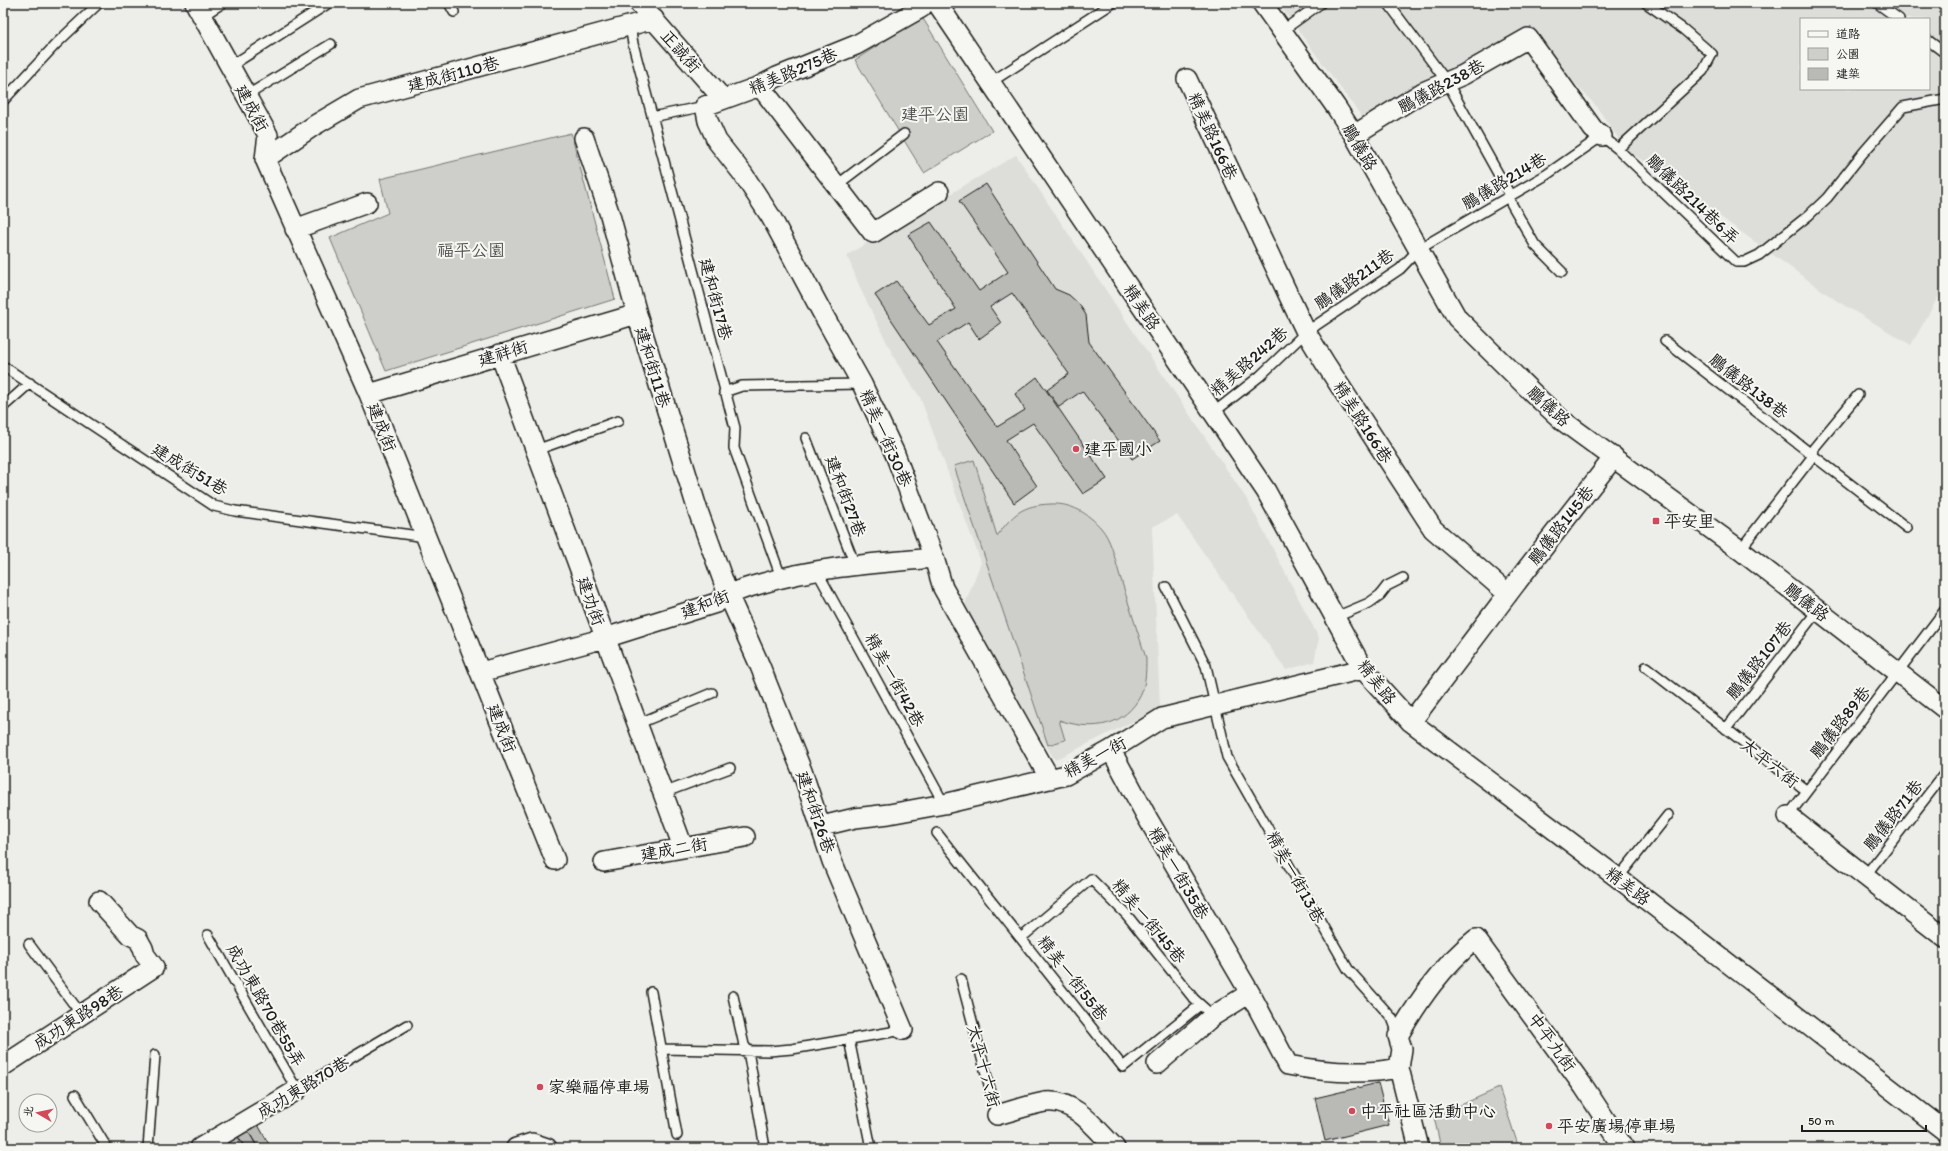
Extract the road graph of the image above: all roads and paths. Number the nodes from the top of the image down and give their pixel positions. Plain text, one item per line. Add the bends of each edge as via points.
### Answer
1 (98, 3) edge
2 (223, 3) edge
3 (329, 3) edge
4 (449, 3) edge
5 (640, 3) edge
6 (925, 3) edge
7 (937, 3) edge
8 (1113, 3) edge
9 (1262, 3) edge
10 (1321, 3) edge
11 (1388, 3) edge
12 (1646, 3) edge
13 (1877, 3) edge
14 (199, 10) edge
15 (454, 12) dead end
16 (1898, 18) edge
17 (654, 19) junction
18 (630, 25) junction
19 (1282, 31) junction
20 (1930, 42) edge
21 (331, 44) dead end
22 (1945, 53) edge
23 (229, 67) junction
24 (1186, 78) dead end
25 (991, 82) junction
26 (1447, 82) junction
27 (760, 86) junction
28 (246, 96) junction
29 (1945, 98) edge
30 (723, 99) junction
31 (3, 101) edge
32 (706, 106) junction
33 (652, 118) junction
34 (904, 134) dead end
35 (1354, 135) junction
36 (1602, 136) junction
37 (584, 138) dead end
38 (1618, 149) junction
39 (265, 159) junction
40 (836, 185) junction
41 (939, 192) dead end
42 (1510, 196) junction
43 (367, 202) dead end
44 (295, 229) junction
45 (1419, 249) junction
46 (1562, 272) dead end
47 (637, 314) junction
48 (1306, 332) junction
49 (1665, 341) dead end
50 (500, 354) junction
51 (3, 366) edge
52 (30, 383) junction
53 (862, 384) junction
54 (724, 392) junction
55 (369, 394) junction
56 (1858, 394) dead end
57 (3, 407) edge
58 (1214, 413) junction
59 (618, 421) dead end
60 (806, 438) dead end
61 (536, 450) junction
62 (1814, 456) junction
63 (1614, 457) junction
64 (1908, 528) dead end
65 (426, 537) junction
66 (1740, 550) junction
67 (934, 558) junction
68 (855, 565) junction
69 (817, 571) junction
70 (781, 577) junction
71 (1403, 578) dead end
72 (1166, 587) dead end
73 (728, 594) junction
74 (1508, 594) junction
75 (1818, 610) junction
76 (1945, 610) edge
77 (1336, 618) junction
78 (604, 638) junction
79 (1646, 667) dead end
80 (1363, 669) junction
81 (481, 672) junction
82 (1898, 673) junction
83 (712, 693) dead end
84 (1214, 706) junction
85 (1945, 709) edge
86 (1411, 722) junction
87 (637, 724) junction
88 (1726, 729) junction
89 (1111, 750) junction
90 (730, 768) dead end
91 (1945, 773) edge
92 (1050, 778) junction
93 (1807, 791) junction
94 (663, 793) junction
95 (944, 804) junction
96 (1668, 815) dead end
97 (1788, 816) joint
98 (822, 826) junction
99 (937, 833) dead end
100 (745, 837) dead end
101 (683, 847) junction
102 (555, 860) dead end
103 (604, 862) dead end
104 (1865, 876) junction
105 (1618, 878) junction
106 (99, 901) dead end
107 (208, 935) dead end
108 (1944, 936) edge
109 (1021, 938) junction
110 (29, 944) dead end
111 (961, 979) dead end
112 (651, 992) dead end
113 (1250, 994) junction
114 (733, 996) dead end
115 (1207, 1011) junction
116 (81, 1014) junction
117 (407, 1026) dead end
118 (903, 1030) joint
119 (1398, 1036) junction
120 (849, 1039) junction
121 (661, 1049) junction
122 (748, 1051) junction
123 (155, 1054) dead end
124 (1157, 1064) dead end
125 (3, 1066) edge
126 (1399, 1068) junction
127 (297, 1090) junction
128 (75, 1095) dead end
129 (996, 1115) joint
130 (1945, 1131) edge
131 (677, 1135) dead end
132 (107, 1148) edge
133 (148, 1148) edge
134 (200, 1148) edge
135 (516, 1148) edge
136 (547, 1148) edge
137 (765, 1148) edge
138 (871, 1148) edge
139 (1115, 1148) edge
140 (1419, 1148) edge
141 (1624, 1148) edge

1 - 31 lane
2 - 14 lane
3 - 23 lane
4 - 15 lane
5 - 17 street, 正誠街
6 - 27 street, 精美路275巷 via 921,8 856,45
7 - 25 street, 精美路
8 - 25 lane
9 - 19 street, 鵬儀路
10 - 19 lane
11 - 26 lane
12 - 38 lane via 1712,54 1703,71
13 - 16 lane
14 - 23 street, 建成街
17 - 18 street, 建成街110巷
17 - 30 street, 正誠街
18 - 33 lane, 建和街17巷
18 - 39 street, 建成街110巷 via 359,99
19 - 35 street, 鵬儀路
20 - 22 lane
21 - 28 lane
23 - 28 street, 建成街
24 - 48 street, 精美路166巷
25 - 58 street, 精美路
26 - 35 street, 鵬儀路238巷 via 1423,92
26 - 36 street, 鵬儀路238巷 via 1528,38 1593,129
26 - 42 lane
27 - 30 street, 精美路275巷
27 - 40 street
28 - 39 street, 建成街 via 268,135
29 - 38 lane, 鵬儀路214巷6弄 via 1903,107 1827,198 1759,254 1744,262 1736,262
30 - 32 street, 精美路275巷
32 - 33 lane, 精美路275巷
32 - 53 street, 精美一街30巷 via 708,121 717,141 771,217
33 - 54 lane, 建和街17巷
34 - 40 lane
35 - 45 street, 鵬儀路
36 - 38 lane, 鵬儀路214巷6弄
36 - 42 lane, 鵬儀路214巷 via 1546,176
37 - 47 street, 建和街11巷 via 610,215
39 - 44 street, 建成街
40 - 41 street via 873,233
42 - 45 lane, 鵬儀路214巷
42 - 46 lane via 1535,245
43 - 44 street
44 - 55 street, 建成街
45 - 48 lane, 鵬儀路211巷 via 1400,269
45 - 63 street, 鵬儀路 via 1457,318 1563,421
47 - 50 street, 建祥街
47 - 73 street, 建和街11巷 via 698,511
48 - 58 lane, 精美路242巷 via 1260,376
48 - 74 street, 精美路166巷 via 1433,529
49 - 62 lane, 鵬儀路138巷
50 - 55 street, 建祥街
50 - 61 street, 建功街
51 - 52 lane, 建成街51巷
52 - 57 lane
52 - 65 lane, 建成街51巷 via 214,506 234,511
53 - 54 lane via 742,386
53 - 67 street, 精美一街30巷 via 895,454
54 - 70 lane, 建和街17巷 via 735,428 734,448
55 - 65 street, 建成街
56 - 62 lane via 1814,448
58 - 77 street, 精美路 via 1266,491
59 - 61 lane
60 - 68 lane, 建和街27巷
61 - 78 street, 建功街
62 - 64 lane, 鵬儀路138巷
62 - 66 lane
63 - 66 street, 鵬儀路
63 - 74 street, 鵬儀路145巷
65 - 81 street, 建成街
66 - 75 street, 鵬儀路
67 - 68 street, 建和街
67 - 92 street, 精美一街30巷 via 944,588
68 - 69 street, 建和街
69 - 70 street, 建和街
69 - 95 lane, 精美一街42巷
70 - 73 street, 建和街
71 - 77 lane via 1387,586 1369,603
72 - 84 lane, 精美一街13巷 via 1206,666
73 - 78 street, 建和街 via 716,603
73 - 98 street, 建和街26巷 via 763,673
74 - 86 street
75 - 82 street, 鵬儀路
75 - 88 lane, 鵬儀路107巷
76 - 82 lane, 鵬儀路89巷
77 - 80 street, 精美路
78 - 81 street, 建和街
78 - 87 street, 建功街
79 - 88 lane, 太平六街
80 - 84 street, 精美一街
80 - 86 street, 精美路
81 - 102 street, 建成街
82 - 85 street, 鵬儀路
82 - 93 lane, 鵬儀路89巷
83 - 87 lane
84 - 89 street, 精美一街 via 1162,718
84 - 119 lane, 精美一街13巷 via 1227,757 1348,969 1392,1018
86 - 105 street, 精美路
87 - 94 street, 建功街
88 - 93 lane, 太平六街
89 - 92 street, 精美一街 via 1066,775
89 - 113 street, 精美一街35巷 via 1148,819
90 - 94 lane
91 - 104 lane, 鵬儀路71巷
92 - 95 street, 精美一街
93 - 97 lane, 太平六街
94 - 101 street, 建功街
95 - 98 street, 精美一街 via 855,818
96 - 105 lane
97 - 104 street, 太平六街
98 - 118 street, 建和街26巷 via 832,861
99 - 109 lane, 精美一街55巷
100 - 101 street, 建成二街
101 - 103 street, 建成二街
104 - 108 street, 太平六街
105 - 130 street, 精美路
106 - 116 street, 成功東路98巷 via 130,935 138,939 154,967
107 - 127 lane, 成功東路70巷55弄
109 - 115 lane, 精美一街55巷 via 1123,1067
109 - 115 lane, 精美一街45巷 via 1091,879 1126,914
110 - 116 lane
111 - 129 lane, 太平十六街
112 - 121 lane
113 - 115 street
113 - 126 street, 精美一街35巷 via 1288,1065 1376,1072
114 - 122 lane via 744,1045
115 - 124 street
116 - 125 street, 成功東路98巷
117 - 127 lane, 成功東路70巷
118 - 120 lane
119 - 126 street, 精美一街13巷 via 1402,1049
119 - 141 street, 中平九街 via 1419,1001 1460,952 1476,938 1584,1087
120 - 122 lane via 792,1049
120 - 138 lane
121 - 122 lane
121 - 131 lane
122 - 137 lane
123 - 133 lane
126 - 140 street
127 - 134 street, 成功東路70巷
128 - 132 lane
129 - 139 street, 太平十六街 via 1045,1102 1064,1105 1085,1118
135 - 136 street via 532,1142

